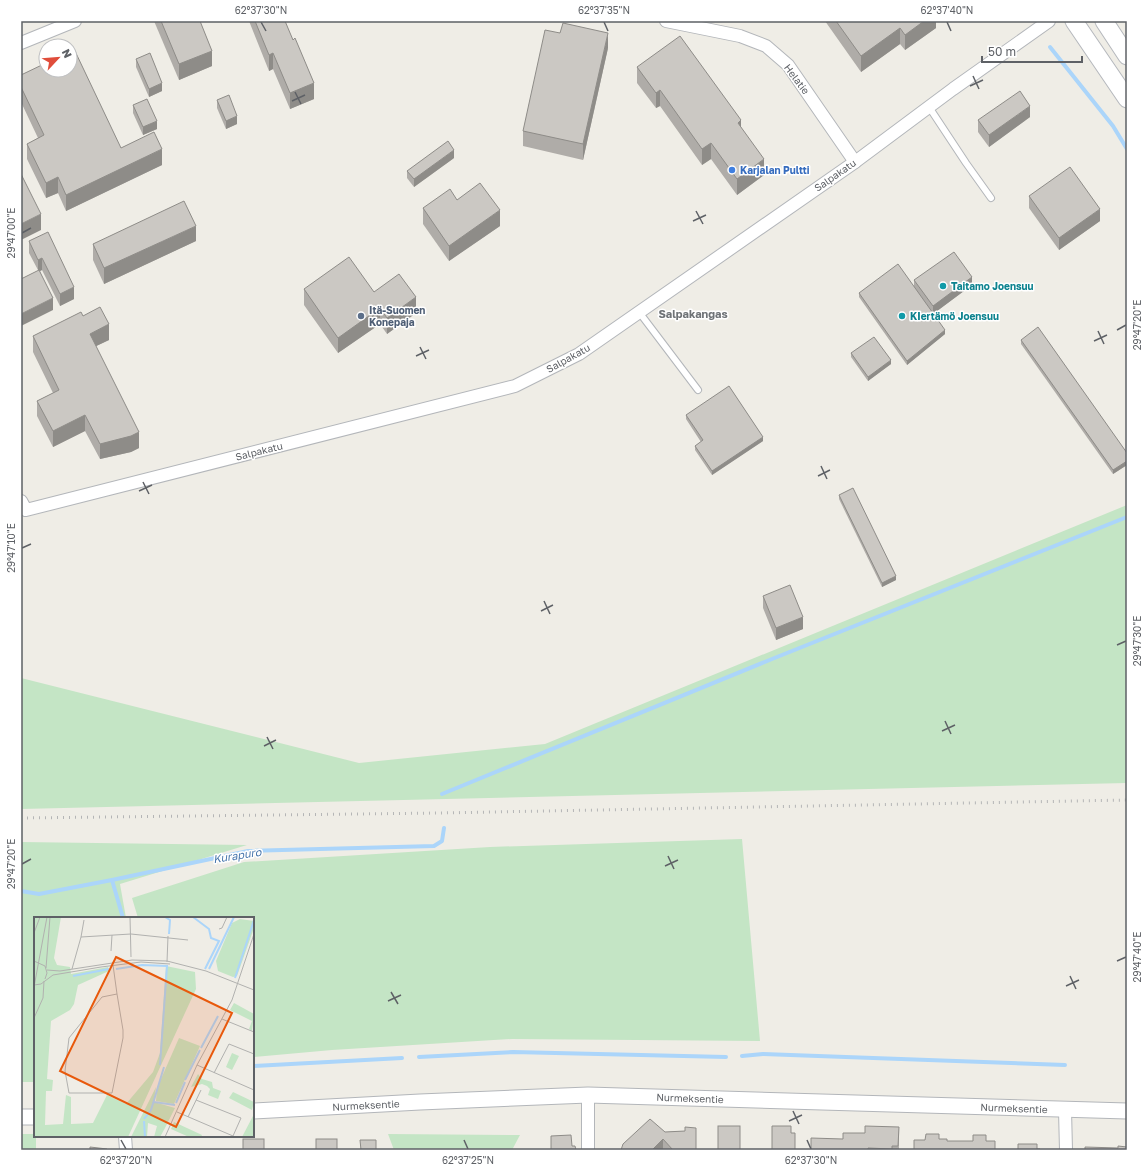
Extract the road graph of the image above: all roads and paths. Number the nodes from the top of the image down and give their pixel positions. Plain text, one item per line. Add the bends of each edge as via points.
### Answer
1 (74, 21) edge
2 (666, 21) edge
3 (1049, 21) edge
4 (1074, 21) edge
5 (1104, 21) edge
6 (21, 43) edge
7 (1127, 56) edge
8 (1127, 99) edge
9 (928, 107) junction
10 (854, 162) junction
11 (991, 198) dead end
12 (639, 312) junction
13 (698, 390) dead end
14 (24, 506) edge
15 (588, 1095) junction
16 (1065, 1110) junction
17 (254, 1111) edge
18 (1127, 1111) edge
19 (21, 1117) edge
20 (34, 1117) edge
21 (125, 1137) edge
22 (126, 1150) edge
23 (588, 1150) edge
24 (1066, 1150) edge

1 - 6 street
2 - 10 street, Helatie via 740,36 766,46 788,65
3 - 9 street, Salpakatu
4 - 8 main road
5 - 7 main road
9 - 10 street, Salpakatu
9 - 11 lane
10 - 12 street, Salpakatu
12 - 13 lane
12 - 14 street, Salpakatu via 579,354 515,386
15 - 16 street, Nurmeksentie
15 - 17 street, Nurmeksentie
15 - 23 street
16 - 18 street, Nurmeksentie
16 - 24 street
19 - 20 street
21 - 22 street

